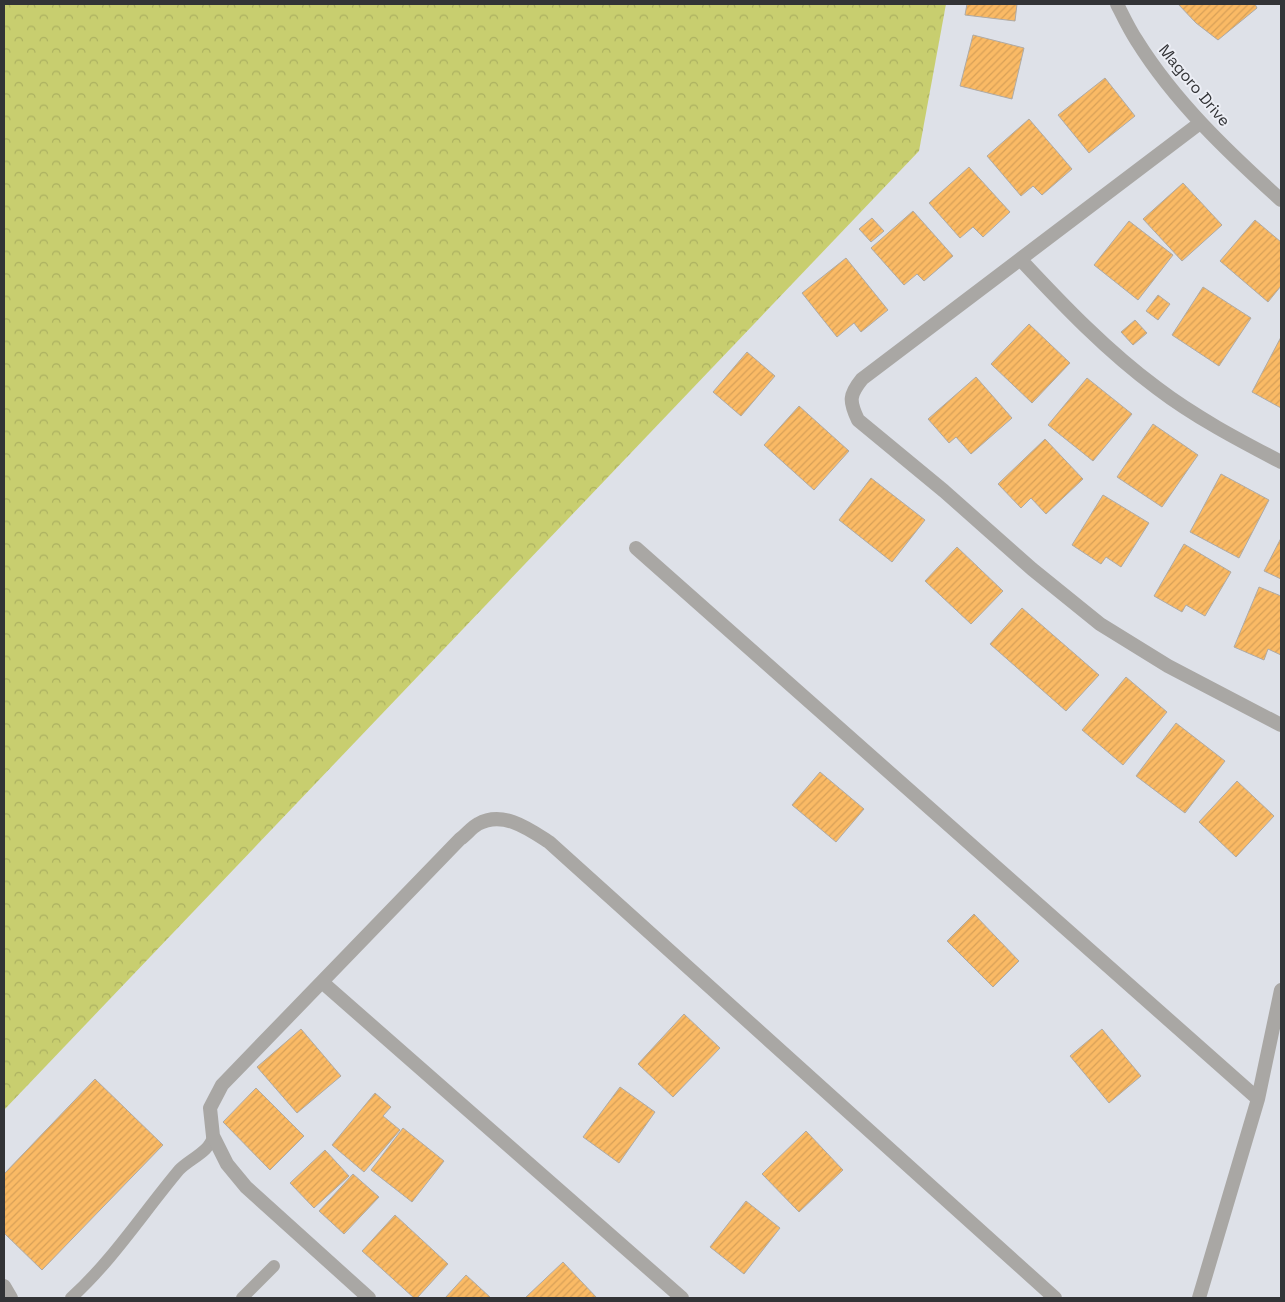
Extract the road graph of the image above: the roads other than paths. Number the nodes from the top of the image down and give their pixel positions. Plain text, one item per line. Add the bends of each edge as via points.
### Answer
1 (1117, 4) edge
2 (1200, 124) junction
3 (1281, 200) edge
4 (1022, 260) junction
5 (1281, 462) edge
6 (636, 548) dead end
7 (1281, 726) edge
8 (322, 982) junction
9 (1281, 990) edge
10 (1258, 1099) junction
11 (213, 1136) junction
12 (274, 1266) dead end
13 (4, 1286) edge
14 (11, 1298) edge
15 (70, 1298) edge
16 (242, 1298) edge
17 (369, 1298) edge
18 (682, 1298) edge
19 (1054, 1298) edge
20 (1199, 1298) edge

1 - 2 street, Magoro Drive via 1137,41
2 - 3 street, Magoro Drive
2 - 4 street
4 - 5 street via 1066,309 1157,388 1204,419
4 - 7 street via 862,379 853,390 851,405 858,420 1100,624 1168,666
6 - 10 street
8 - 11 street via 222,1085 210,1108
8 - 18 street
8 - 19 street via 477,824 493,819 527,827 549,842
9 - 10 street
10 - 20 street
11 - 15 lane via 211,1144 186,1163 138,1224
11 - 17 street via 227,1164 246,1187
12 - 16 lane
13 - 14 street

